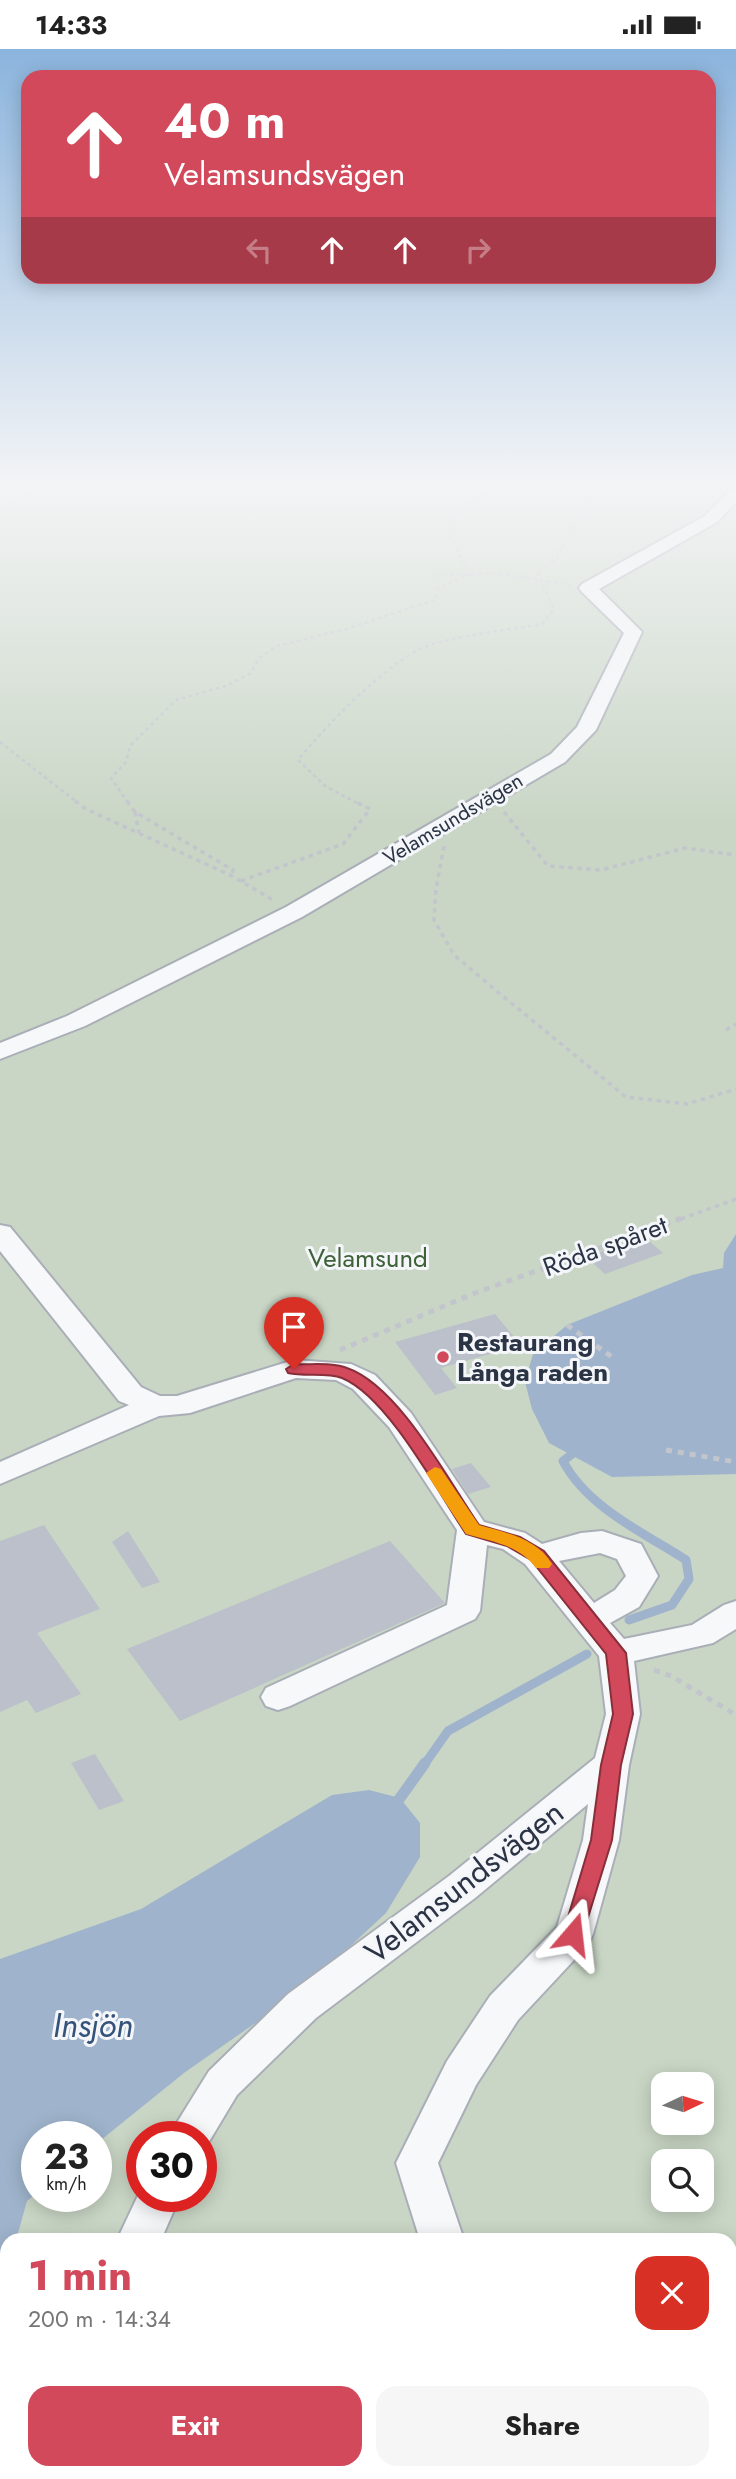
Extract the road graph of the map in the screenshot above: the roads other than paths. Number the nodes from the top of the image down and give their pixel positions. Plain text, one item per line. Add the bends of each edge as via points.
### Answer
1 (598, 597) edge
2 (0, 1052) edge
3 (0, 1233) edge
4 (155, 1406) junction
5 (0, 1474) edge
6 (473, 1530) junction
7 (537, 1556) junction
8 (736, 1613) edge
9 (588, 1618) junction
10 (618, 1658) junction
11 (278, 1697) dead end
12 (611, 1765) junction
13 (199, 2121) edge
14 (152, 2212) edge
15 (142, 2233) edge
16 (440, 2233) edge

1 - 2 street, Velamsundsvägen via 633,632 586,730 558,758 294,912 76,1021
3 - 4 street via 130,1394
4 - 5 street
4 - 6 street via 204,1400 294,1369 341,1371 364,1382 400,1420
6 - 7 street via 514,1541
6 - 11 street via 463,1611
7 - 9 street
7 - 9 street via 602,1542 629,1552 642,1576 632,1596
8 - 10 street via 701,1635
9 - 10 street
10 - 12 street via 623,1714
12 - 13 street, Velamsundsvägen via 462,1887 302,2006 223,2083
12 - 16 street via 601,1840 573,1934 504,2008 461,2073 417,2163
14 - 15 street

